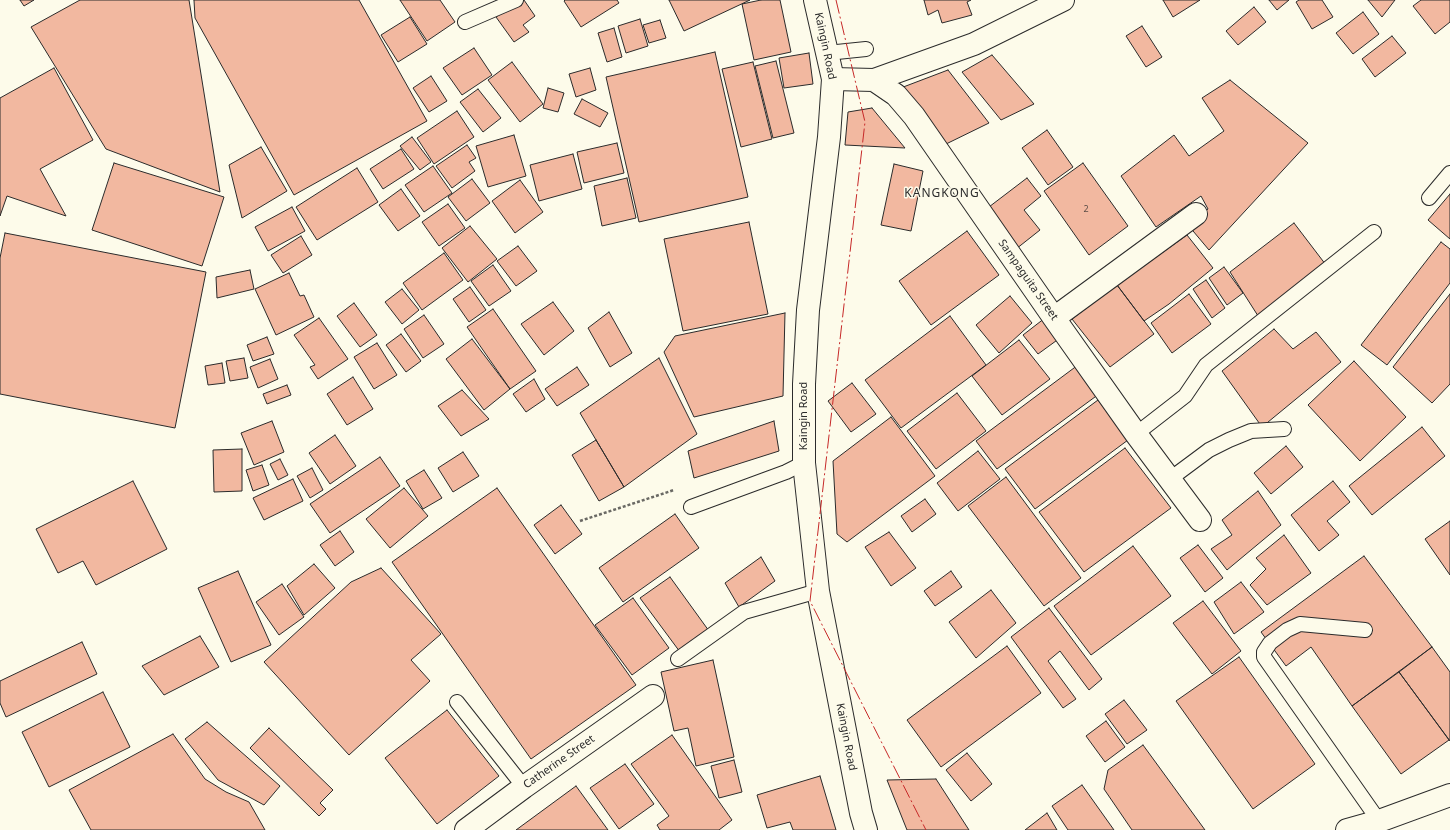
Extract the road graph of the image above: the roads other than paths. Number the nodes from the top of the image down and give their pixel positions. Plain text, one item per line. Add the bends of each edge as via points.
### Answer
1 (516, 0) edge
2 (815, 0) edge
3 (1063, 0) edge
4 (465, 22) dead end
5 (866, 49) dead end
6 (826, 52) junction
7 (833, 79) junction
8 (874, 80) junction
9 (1450, 173) edge
10 (1429, 198) dead end
11 (1196, 214) dead end
12 (1374, 232) dead end
13 (1054, 318) junction
14 (1284, 429) dead end
15 (1136, 434) junction
16 (804, 464) junction
17 (1170, 479) junction
18 (691, 507) dead end
19 (1200, 520) dead end
20 (818, 590) junction
21 (1365, 630) dead end
22 (678, 659) dead end
23 (653, 696) dead end
24 (457, 702) dead end
25 (524, 787) junction
26 (1450, 795) edge
27 (1379, 821) junction
28 (466, 830) edge
29 (866, 830) edge
30 (1347, 830) edge

1 - 4 lane
2 - 6 street, Kaingin Road
3 - 8 street via 974,44
5 - 6 lane
6 - 7 street, Kaingin Road
7 - 8 street
7 - 16 street, Kaingin Road via 829,137 808,310 804,384
8 - 13 street, Sampaguita Street via 896,95 914,116
9 - 10 lane
11 - 13 street
12 - 15 lane via 1206,365 1186,396
13 - 15 street, Sampaguita Street
14 - 17 lane via 1251,430 1210,450
15 - 17 street, Sampaguita Street
16 - 18 lane
16 - 20 street, Kaingin Road
17 - 19 street, Sampaguita Street
20 - 22 lane via 744,612
20 - 29 street, Kaingin Road
21 - 27 lane via 1300,624 1270,643 1264,657
23 - 25 street, Catherine Street
24 - 25 lane
25 - 28 street, Catherine Street
26 - 27 street
27 - 30 street

